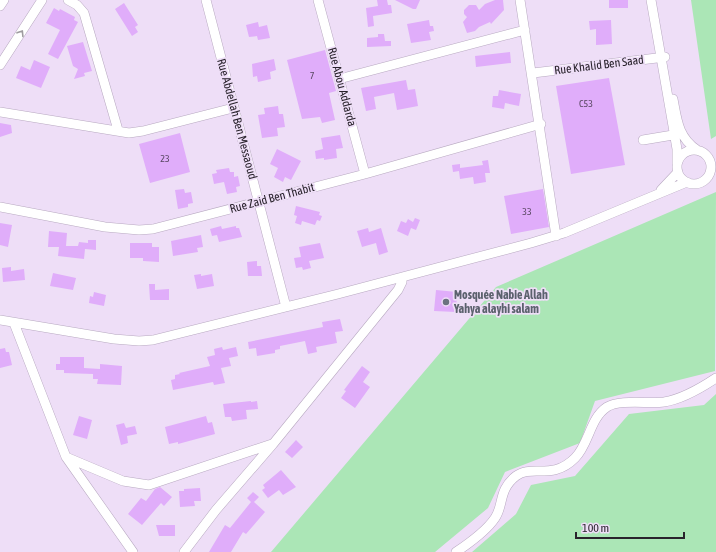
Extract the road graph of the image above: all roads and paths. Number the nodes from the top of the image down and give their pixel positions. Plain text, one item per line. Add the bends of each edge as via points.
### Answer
1 (3, 0) edge
2 (42, 0) edge
3 (68, 0) edge
4 (206, 0) edge
5 (319, 0) edge
6 (520, 0) edge
7 (650, 0) edge
8 (656, 0) edge
9 (0, 6) edge
10 (525, 30) junction
11 (662, 58) junction
12 (0, 65) edge
13 (533, 73) junction
14 (339, 79) junction
15 (233, 108) junction
16 (0, 112) edge
17 (540, 124) junction
18 (118, 130) junction
19 (673, 135) junction
20 (643, 140) dead end
21 (701, 152) junction
22 (716, 155) edge
23 (678, 168) junction
24 (713, 169) edge
25 (365, 174) junction
26 (686, 182) junction
27 (659, 193) junction
28 (259, 202) junction
29 (0, 207) edge
30 (556, 236) junction
31 (402, 277) junction
32 (286, 307) junction
33 (0, 320) edge
34 (14, 323) junction
35 (716, 378) edge
36 (273, 444) junction
37 (66, 457) junction
38 (133, 552) edge
39 (184, 552) edge
40 (456, 552) edge

1 - 9 street
12 -> 2 street
3 - 18 street via 84,13
4 - 15 street, Rue Abdellah Ben Messaoud
5 - 14 street, Rue Abou Addarda
6 - 10 street
7 - 11 street
8 - 11 street
10 - 13 street
10 - 14 street
11 - 13 street, Rue Khalid Ben Saad
11 - 19 street
11 - 21 street via 678,129 688,144
13 - 17 street
14 - 25 street, Rue Abou Addarda
15 - 18 street via 143,131 129,133
15 - 28 street, Rue Abdellah Ben Messaoud
16 - 18 street
17 - 25 street, Rue Zaid Ben Thabit
17 - 30 street
19 - 20 street
19 - 23 street
21 - 22 street
21 - 23 street via 684,153
21 - 24 street via 710,161
23 - 26 street
23 - 27 street
24 - 26 street via 707,178 700,182
25 - 28 street, Rue Zaid Ben Thabit
26 - 27 street
27 - 30 street
28 - 29 street, Rue Zaid Ben Thabit via 153,229 139,230 104,227
28 - 32 street, Rue Abdellah Ben Messaoud
30 - 31 street
31 - 32 street
31 - 36 street via 398,290
32 - 34 street via 146,341 100,337
33 - 34 street
34 - 37 street
35 - 40 street via 689,394 666,402 607,407 598,416 575,457 557,470 517,475 503,492 496,518
36 - 37 street via 149,485 123,481
36 - 39 street via 216,510
37 - 38 street

